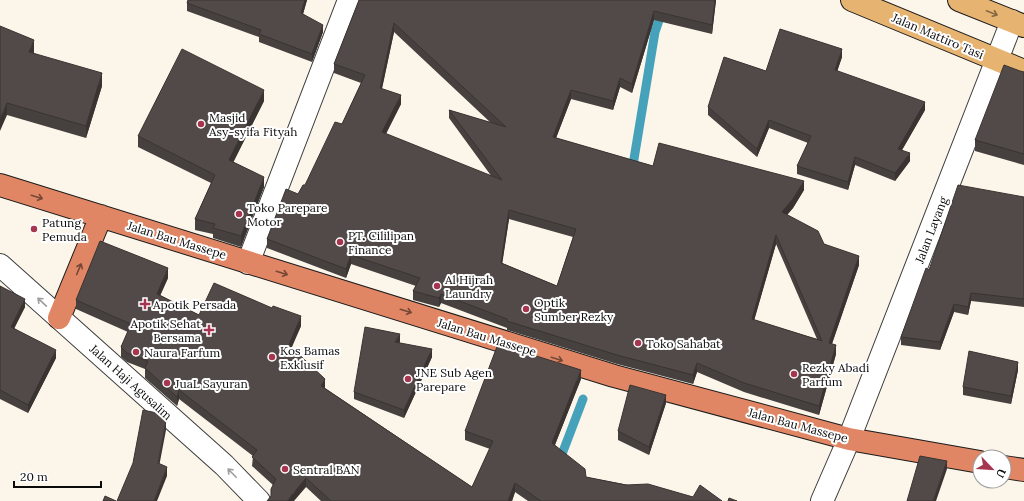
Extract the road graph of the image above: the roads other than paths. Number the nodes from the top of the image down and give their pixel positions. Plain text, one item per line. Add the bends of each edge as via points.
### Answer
1 (349, 0) edge
2 (852, 0) edge
3 (959, 0) edge
4 (1018, 24) edge
5 (997, 60) junction
6 (1024, 71) edge
7 (0, 185) edge
8 (101, 216) junction
9 (248, 262) junction
10 (0, 265) edge
11 (59, 318) junction
12 (850, 439) junction
13 (972, 461) edge
14 (1012, 468) edge
15 (1024, 470) edge
16 (260, 501) edge
17 (822, 501) edge

1 - 9 street
2 - 5 main road, Jalan Mattiro Tasi
3 -> 4 main road
4 - 5 street, Jalan Layang
5 - 6 main road, Jalan Mattiro Tasi
5 - 12 street, Jalan Layang
7 -> 8 highway, Jalan Bau Massepe
8 - 9 highway, Jalan Bau Massepe
11 -> 8 highway
9 -> 12 highway, Jalan Bau Massepe via 614,376
11 -> 10 street, Jalan Haji Agusalim
16 -> 11 street, Jalan Haji Agusalim via 224,465
12 - 13 highway, Jalan Bau Massepe
12 - 17 street, Jalan Layang
14 - 15 highway

